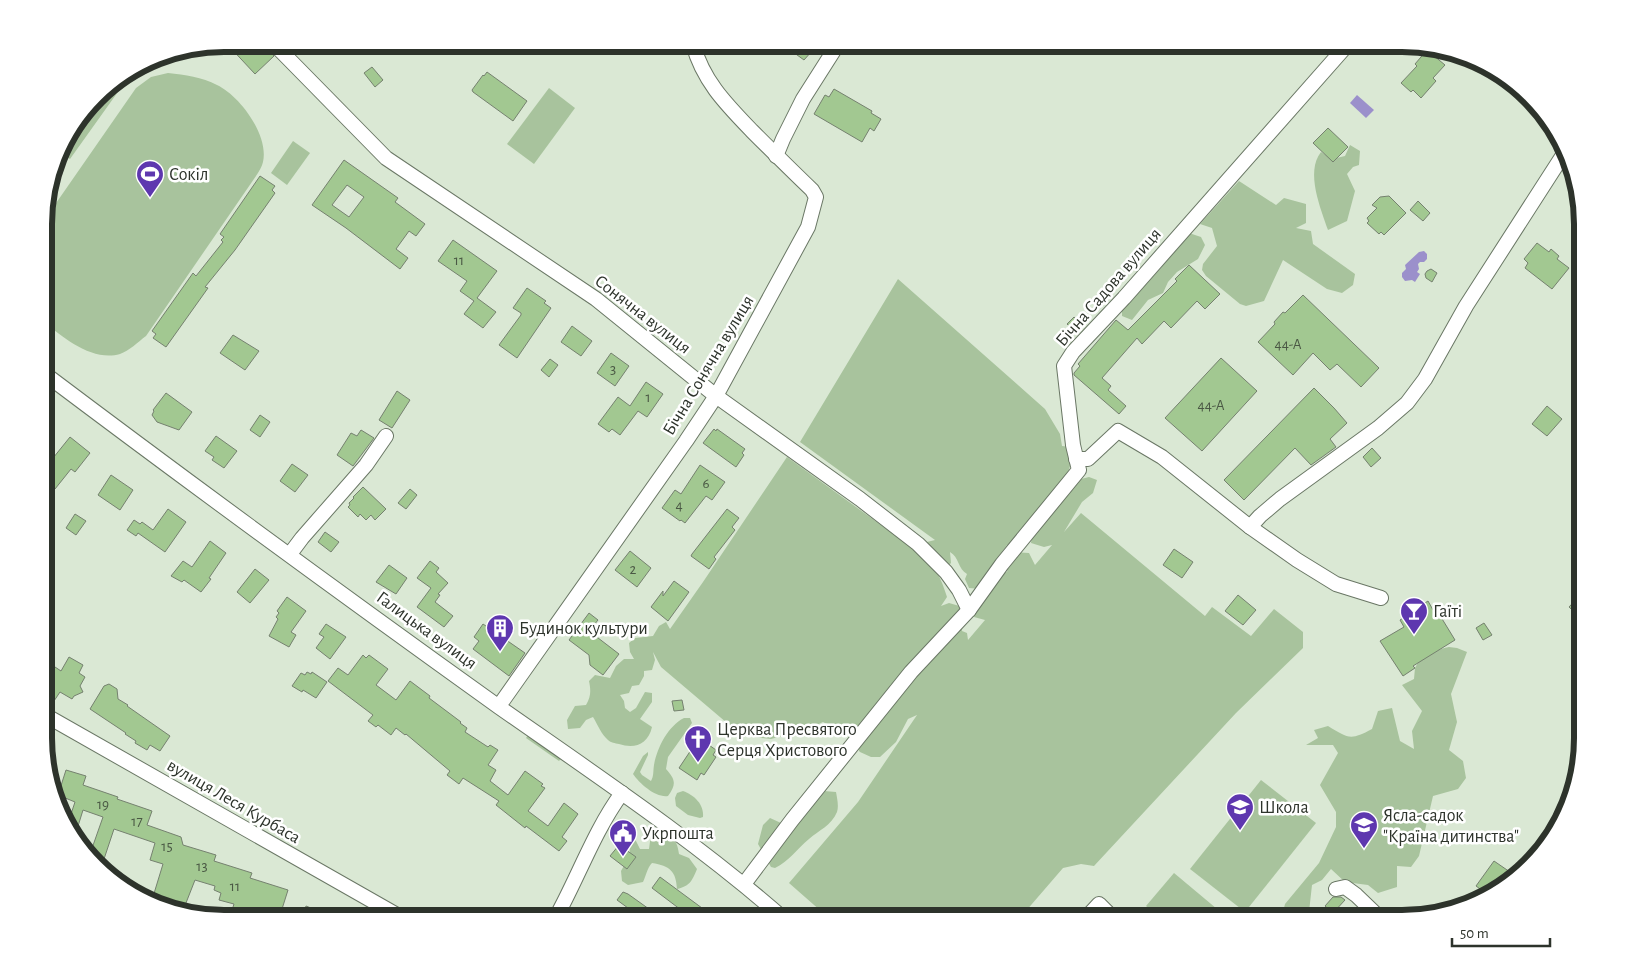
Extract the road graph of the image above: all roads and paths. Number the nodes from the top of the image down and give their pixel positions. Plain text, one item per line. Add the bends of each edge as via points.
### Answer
1 (833, 52) edge
2 (1341, 52) edge
3 (283, 53) edge
4 (695, 53) edge
5 (776, 156) junction
6 (1561, 157) edge
7 (52, 379) edge
8 (716, 396) junction
9 (386, 436) dead end
10 (1076, 459) junction
11 (1250, 527) junction
12 (290, 554) junction
13 (1380, 598) dead end
14 (969, 610) junction
15 (499, 706) junction
16 (52, 719) edge
17 (622, 792) junction
18 (744, 884) junction
19 (1336, 889) dead end
20 (388, 910) edge
21 (560, 910) edge
22 (774, 910) edge
23 (1093, 910) edge
24 (1105, 910) edge
25 (1371, 910) edge

1 - 5 street via 803,99
2 - 10 street, Бічна Садова вулиця via 1073,352 1064,366
3 - 8 street, Сонячна вулиця via 386,158 596,299
4 - 5 street, Бічна Сонячна вулиця via 713,89
5 - 8 street, Бічна Сонячна вулиця via 816,197 808,227
6 - 11 street via 1407,404 1280,500
7 - 12 street, Галицька вулиця
8 - 14 street, Сонячна вулиця via 918,544 946,572
8 - 15 street, Бічна Сонячна вулиця
9 - 12 street via 366,465
10 - 11 street via 1088,459 1118,431 1162,457
10 - 14 street, Бічна Садова вулиця via 1078,470
11 - 13 street via 1336,584
12 - 15 street, Галицька вулиця
14 - 18 street, Бічна Садова вулиця via 911,672
15 - 17 street, Галицька вулиця
16 - 20 street, вулиця Леся Курбаса
17 - 18 street, Галицька вулиця
17 - 21 street
18 - 22 street, Галицька вулиця
19 - 25 street via 1351,891
23 - 24 street via 1099,904

